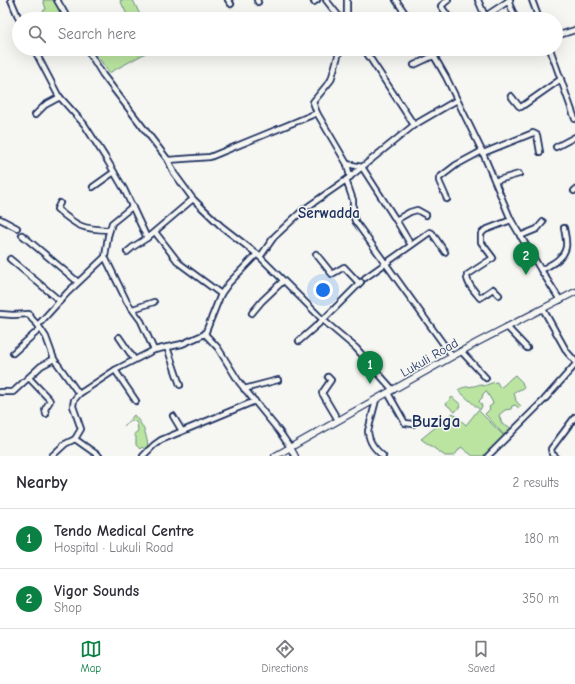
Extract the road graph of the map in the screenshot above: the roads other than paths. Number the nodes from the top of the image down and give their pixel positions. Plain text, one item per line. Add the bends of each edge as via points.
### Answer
1 (11, 0) edge
2 (57, 0) edge
3 (326, 0) edge
4 (347, 0) edge
5 (396, 0) edge
6 (448, 0) edge
7 (478, 0) edge
8 (509, 0) edge
9 (532, 0) edge
10 (16, 12) edge
11 (64, 12) edge
12 (335, 12) edge
13 (347, 12) edge
14 (404, 12) edge
15 (445, 12) edge
16 (481, 12) edge
17 (492, 12) edge
18 (513, 12) edge
19 (536, 12) edge
20 (575, 30) edge
21 (563, 34) edge
22 (38, 56) edge
23 (91, 56) edge
24 (338, 56) edge
25 (369, 56) edge
26 (434, 56) joint
27 (553, 56) edge
28 (414, 65) dead end
29 (561, 79) junction
30 (511, 96) dead end
31 (60, 97) junction
32 (457, 100) junction
33 (317, 113) junction
34 (35, 115) dead end
35 (575, 119) edge
36 (414, 125) junction
37 (575, 137) edge
38 (556, 147) dead end
39 (482, 152) junction
40 (540, 152) dead end
41 (168, 160) junction
42 (347, 164) junction
43 (362, 167) junction
44 (114, 172) junction
45 (519, 174) dead end
46 (348, 179) junction
47 (495, 181) junction
48 (93, 187) dead end
49 (193, 199) junction
50 (448, 199) dead end
51 (60, 203) dead end
52 (133, 206) junction
53 (426, 215) dead end
54 (0, 219) edge
55 (396, 220) junction
56 (511, 220) junction
57 (543, 222) dead end
58 (17, 228) dead end
59 (564, 228) dead end
60 (109, 230) junction
61 (155, 232) junction
62 (22, 235) dead end
63 (520, 236) junction
64 (147, 238) junction
65 (411, 245) junction
66 (127, 252) dead end
67 (446, 252) dead end
68 (316, 254) dead end
69 (258, 256) junction
70 (105, 257) junction
71 (10, 259) dead end
72 (386, 263) junction
73 (541, 270) junction
74 (365, 278) dead end
75 (283, 281) junction
76 (78, 282) junction
77 (575, 292) edge
78 (221, 294) junction
79 (499, 296) dead end
80 (560, 300) junction
81 (60, 301) junction
82 (154, 302) dead end
83 (543, 308) junction
84 (133, 309) junction
85 (252, 313) dead end
86 (0, 314) edge
87 (323, 320) junction
88 (507, 326) junction
89 (39, 327) junction
90 (205, 334) junction
91 (119, 337) dead end
92 (298, 340) dead end
93 (167, 348) junction
94 (528, 348) dead end
95 (154, 350) junction
96 (461, 351) junction
97 (13, 353) dead end
98 (452, 356) junction
99 (54, 359) junction
100 (134, 360) junction
101 (575, 361) edge
102 (575, 366) edge
103 (115, 370) junction
104 (328, 377) dead end
105 (29, 378) junction
106 (486, 378) dead end
107 (278, 380) dead end
108 (180, 385) dead end
109 (244, 388) junction
110 (0, 392) edge
111 (390, 392) junction
112 (79, 394) junction
113 (255, 400) junction
114 (376, 400) junction
115 (136, 402) dead end
116 (46, 414) dead end
117 (173, 416) dead end
118 (575, 417) edge
119 (338, 420) junction
120 (413, 424) dead end
121 (182, 431) junction
122 (75, 439) junction
123 (290, 447) junction
124 (52, 456) edge
125 (99, 456) edge
126 (143, 456) edge
127 (275, 456) edge
128 (295, 456) edge
129 (383, 456) edge
130 (488, 456) edge
131 (555, 456) edge

1 - 10 street
2 - 11 street
3 - 12 street
4 - 13 street
5 - 14 street
6 - 15 street via 441,6
7 - 16 street
8 - 17 street
8 - 18 street
9 - 19 street
20 - 21 street
22 - 31 street
23 - 41 street
24 - 33 street via 331,80 314,100
25 - 36 street
26 - 28 street
26 - 32 street
27 - 29 street
29 - 30 street via 521,106
29 - 35 street
31 - 34 street via 45,105
31 - 44 street via 84,124
32 - 36 street
32 - 39 street
33 - 41 street via 210,157
33 - 42 street
36 - 43 street
37 - 38 street
39 - 40 street via 533,133 537,135
39 - 47 street
39 - 50 street via 456,165 439,178
41 - 49 street
42 - 43 street
42 - 46 street
43 - 46 street
43 - 55 street
44 - 48 street
44 - 52 street
45 - 47 street
46 - 69 street via 303,210 282,228
46 - 72 street via 355,221
47 - 56 street
49 - 61 street
49 - 69 street
51 - 60 street via 57,209 75,224 83,228
52 - 60 street via 112,223
52 - 64 street
53 - 55 street via 417,210
54 - 58 street
55 - 65 street
56 - 63 street
56 - 79 street via 480,234 481,242 493,258 466,276 480,298 493,289
57 - 63 street via 537,229
59 - 73 street via 564,252 559,259
60 - 70 street
61 - 64 street
61 - 78 street via 179,263
62 - 76 street
63 - 73 street
64 - 66 street
65 - 67 street via 432,232
65 - 72 street
68 - 87 street via 332,274 344,267 360,283
69 - 75 street
69 - 78 street via 228,283
70 - 76 street
70 - 84 street
71 - 81 street
72 - 74 street
72 - 98 street
73 - 80 street
75 - 85 street
75 - 87 street
76 - 81 street
77 - 80 street, Lukuli Road
78 - 90 street
80 - 83 street, Lukuli Road
81 - 89 street
82 - 84 street
83 - 88 street, Lukuli Road
83 - 101 street via 567,352
84 - 95 street
86 - 89 street via 28,313
87 - 92 street
87 - 111 street via 356,348
88 - 94 street
88 - 96 street, Lukuli Road
89 - 97 street
89 - 99 street
90 - 93 street
90 - 109 street via 218,348
91 - 100 street
93 - 95 street
93 - 108 street
95 - 100 street
96 - 98 street, Lukuli Road
96 - 106 street
98 - 111 street, Lukuli Road
99 - 105 street via 41,366
99 - 112 street
100 - 103 street
102 - 130 street
103 - 112 street
103 - 115 street
104 - 119 street via 331,380 322,393
105 - 110 street via 13,392
105 - 116 street via 50,400 45,409
107 - 109 street
109 - 113 street
111 - 114 street, Lukuli Road
111 - 120 street via 406,423
112 - 122 street via 74,400 74,406 81,428
113 - 121 street
113 - 123 street
114 - 119 street, Lukuli Road
114 - 129 street via 368,437 373,447
117 - 121 street
118 - 131 street via 551,449
119 - 123 street, Lukuli Road
121 - 126 street via 161,440
122 - 124 street
122 - 125 street
123 - 127 street, Lukuli Road
123 - 128 street

